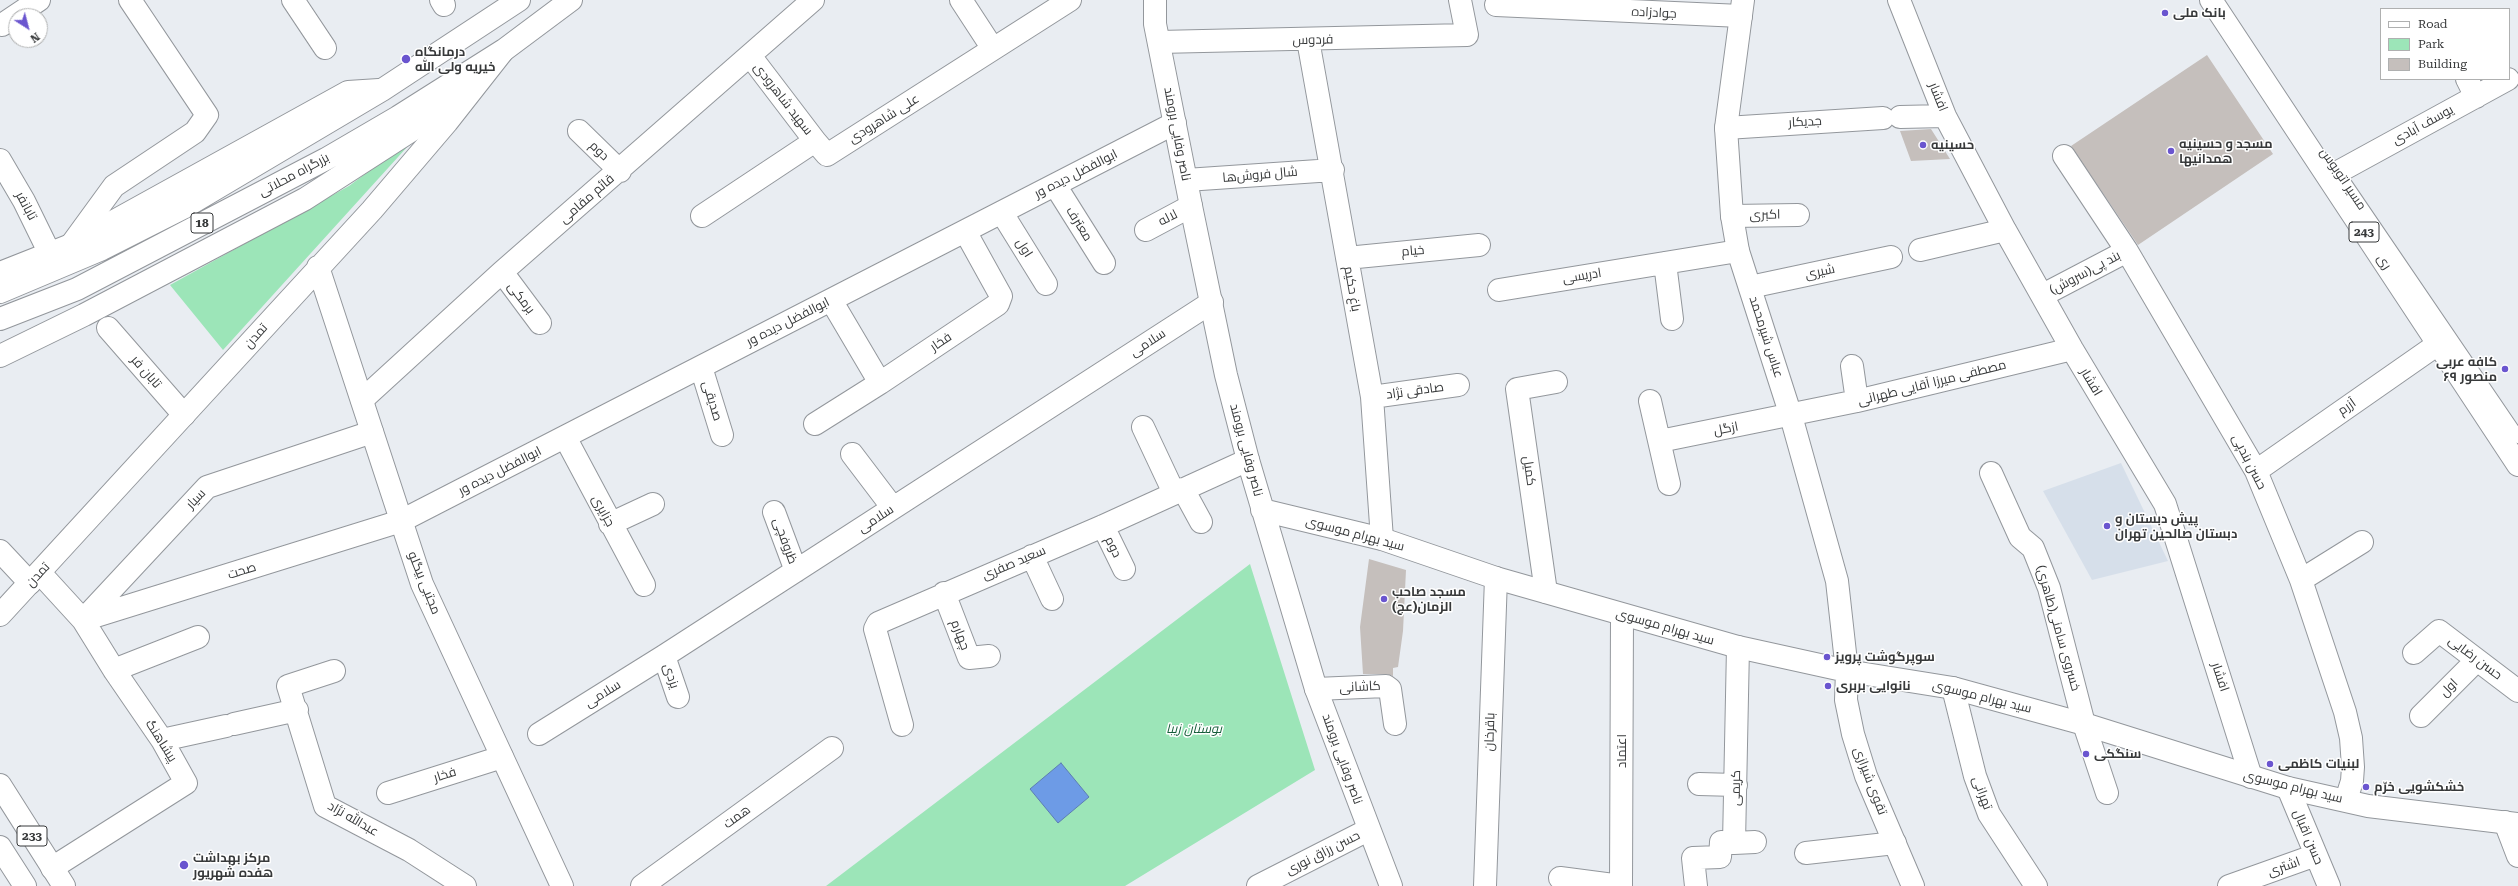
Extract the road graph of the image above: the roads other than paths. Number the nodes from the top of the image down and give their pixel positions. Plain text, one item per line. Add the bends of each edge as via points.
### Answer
1 (38, 0) edge
2 (293, 0) edge
3 (519, 0) edge
4 (571, 0) edge
5 (813, 0) edge
6 (961, 0) edge
7 (1070, 0) edge
8 (1155, 0) edge
9 (1460, 0) edge
10 (1899, 0) edge
11 (2211, 0) edge
12 (2224, 0) edge
13 (136, 2) edge
14 (1743, 4) edge
15 (1496, 5) dead end
16 (2, 25) dead end
17 (1308, 40) junction
18 (1159, 42) junction
19 (325, 48) dead end
20 (994, 49) junction
21 (504, 50) junction
22 (751, 57) junction
23 (2508, 80) edge
24 (2472, 88) edge
25 (382, 90) junction
26 (1945, 116) junction
27 (1175, 123) junction
28 (1726, 128) junction
29 (579, 131) dead end
30 (815, 140) junction
31 (2064, 156) dead end
32 (0, 160) edge
33 (1333, 170) junction
34 (620, 171) junction
35 (2338, 172) junction
36 (1186, 180) junction
37 (1055, 185) junction
38 (1191, 206) junction
39 (1002, 212) junction
40 (1798, 215) dead end
41 (702, 216) dead end
42 (1732, 216) junction
43 (1146, 230) dead end
44 (2005, 230) junction
45 (965, 231) junction
46 (71, 244) junction
47 (1479, 245) dead end
48 (1920, 250) dead end
49 (1738, 251) junction
50 (2126, 251) junction
51 (49, 252) junction
52 (1891, 257) dead end
53 (1347, 258) junction
54 (1104, 263) dead end
55 (1665, 263) junction
56 (318, 267) junction
57 (502, 272) junction
58 (0, 273) edge
59 (1046, 284) dead end
60 (1750, 287) junction
61 (1499, 290) dead end
62 (0, 292) edge
63 (2043, 295) junction
64 (831, 300) junction
65 (1212, 302) junction
66 (0, 319) edge
67 (1672, 319) dead end
68 (540, 323) dead end
69 (108, 328) dead end
70 (2438, 344) junction
71 (2072, 350) junction
72 (0, 356) edge
73 (1852, 366) dead end
74 (701, 367) junction
75 (1556, 382) dead end
76 (880, 384) junction
77 (1458, 385) dead end
78 (1372, 397) junction
79 (362, 400) junction
80 (1650, 402) dead end
81 (1857, 402) junction
82 (184, 415) junction
83 (1791, 416) junction
84 (815, 424) dead end
85 (1143, 427) dead end
86 (372, 432) junction
87 (722, 436) dead end
88 (565, 437) junction
89 (2518, 437) edge
90 (1660, 441) junction
91 (852, 454) dead end
92 (1248, 460) junction
93 (2518, 465) edge
94 (2256, 471) junction
95 (1991, 473) dead end
96 (1668, 484) dead end
97 (1179, 491) junction
98 (653, 504) dead end
99 (893, 508) junction
100 (1262, 510) junction
101 (774, 512) dead end
102 (401, 521) junction
103 (1201, 522) dead end
104 (610, 524) junction
105 (1103, 526) junction
106 (1382, 539) junction
107 (2362, 542) dead end
108 (0, 551) edge
109 (1032, 556) junction
110 (1124, 569) dead end
111 (796, 571) junction
112 (35, 578) junction
113 (1496, 578) junction
114 (2301, 580) junction
115 (644, 585) dead end
116 (1546, 592) junction
117 (944, 593) junction
118 (1052, 599) dead end
119 (0, 615) edge
120 (1622, 616) junction
121 (83, 620) junction
122 (198, 637) dead end
123 (1738, 647) junction
124 (2414, 653) dead end
125 (664, 656) junction
126 (989, 656) dead end
127 (2477, 660) junction
128 (114, 670) junction
129 (334, 671) dead end
130 (1847, 671) junction
131 (1953, 688) junction
132 (1316, 689) junction
133 (2518, 691) edge
134 (678, 697) dead end
135 (296, 710) junction
136 (2421, 716) dead end
137 (1395, 724) dead end
138 (2084, 724) junction
139 (902, 725) dead end
140 (539, 734) dead end
141 (162, 740) junction
142 (832, 748) dead end
143 (502, 757) junction
144 (2252, 777) junction
145 (1698, 784) dead end
146 (0, 785) edge
147 (1736, 785) junction
148 (2288, 788) junction
149 (388, 793) dead end
150 (2108, 793) dead end
151 (2346, 800) junction
152 (2511, 823) edge
153 (1368, 830) junction
154 (1895, 843) junction
155 (0, 847) edge
156 (1806, 853) dead end
157 (2316, 855) junction
158 (2518, 856) edge
159 (58, 877) edge
160 (1560, 878) dead end
161 (25, 886) edge
162 (465, 886) edge
163 (562, 886) edge
164 (642, 886) edge
165 (1258, 886) edge
166 (1391, 886) edge
167 (1484, 886) edge
168 (1621, 886) edge
169 (1696, 886) edge
170 (1913, 886) edge
171 (2036, 886) edge
172 (2229, 886) edge
173 (2329, 886) edge

1 - 16 main road
2 - 19 main road
3 - 25 main road, بزرگراه محلاتی / 18
4 - 21 main road, بزرگراه محلاتی / 18
5 - 22 main road, قائم مقامی
6 - 20 main road
7 - 20 main road, علی شاهرودی
8 - 18 main road, ناصر وفایی برومند via 1155,24
9 - 17 main road, فردوس via 1467,35
10 - 26 main road, افشار
11 - 70 main road, ری / 243
12 - 35 lane, مسیر اتوبوس
13 - 46 main road via 207,115 195,132 114,186
14 - 15 main road, جوادزاده
14 - 28 main road, عباس شیرمحمد
17 - 18 main road, فردوس
17 - 33 main road, باغ حکیم
18 - 27 main road, ناصر وفایی برومند
20 - 30 main road, علی شاهرودی via 827,155
21 - 56 main road, تمدن via 448,122 372,210
21 - 66 main road, بزرگراه محلاتی / 18 via 326,159 77,289
21 - 72 main road via 423,123 305,199 84,316
22 - 30 main road, سهید شاهرودی
22 - 34 main road, قائم مقامی
23 - 24 main road, یوسف آبادی
24 - 35 main road, یوسف آبادی
25 - 46 main road via 348,92 265,140
25 - 62 main road, بزرگراه محلاتی / 18 via 183,208 102,249
26 - 28 main road, جدیکار
26 - 44 main road, افشار
27 - 36 main road, ناصر وفایی برومند
27 - 37 main road, ابوالفضل دیده ور
28 - 42 main road, عباس شیرمحمد
29 - 34 main road, دوم
30 - 41 main road
31 - 50 main road, حسن بندپی
32 - 51 main road, تابانفر
33 - 36 main road, شال فروش‌ها
33 - 53 main road, باغ حکیم
34 - 57 main road, قائم مقامی
35 - 89 lane, مسیر اتوبوس
36 - 38 main road, ناصر وفایی برومند
37 - 39 main road, ابوالفضل دیده ور
37 - 54 main road, معترف
38 - 43 main road, لاله
38 - 65 main road, ناصر وفایی برومند
39 - 45 main road, ابوالفضل دیده ور
39 - 59 main road, اول
40 - 42 main road, اکبری
42 - 49 main road, عباس شیرمحمد
44 - 48 main road
44 - 63 main road, افشار
45 - 64 main road, ابوالفضل دیده ور
45 - 76 main road, فخار via 1001,296 998,304
46 - 51 main road
47 - 53 main road, خیام
49 - 55 main road, ادریسی
49 - 60 main road, عباس شیرمحمد
50 - 63 main road, بند پی(سروش)
50 - 94 main road, حسن بندپی
51 - 58 main road
52 - 60 main road, شیری
53 - 78 main road, باغ حکیم
55 - 61 main road, ادریسی
55 - 67 main road
56 - 79 main road, مجتبی بیگلو
56 - 82 main road, تمدن
57 - 68 main road, برمکی
57 - 79 main road, قائم مقامی
60 - 83 main road, عباس شیرمحمد
63 - 71 main road, افشار
64 - 74 main road, ابوالفضل دیده ور
64 - 76 main road
65 - 92 main road, ناصر وفایی برومند via 1226,375
65 - 99 main road, سلامی
69 - 82 main road, تابان فر
70 - 93 main road, ری / 243
70 - 94 main road, آزرم
71 - 81 main road, مصطفی میرزا آقایی طهرانی
71 - 144 main road, افشار via 2165,504
73 - 81 main road
74 - 87 main road, صدیقی
74 - 88 main road, ابوالفضل دیده ور
75 - 116 main road, کمیل via 1517,389
76 - 84 main road, فخار
77 - 78 main road, صادقی نژاد
78 - 106 main road, باغ حکیم
79 - 86 main road, مجتبی بیگلو
80 - 90 main road
81 - 83 main road, مصطفی میرزا آقایی طهرانی
82 - 112 main road, تمدن
83 - 90 main road, ازگل
83 - 130 main road, عباس شیرمحمد via 1837,581
85 - 97 main road
86 - 102 main road, مجتبی بیگلو
86 - 121 main road, سیار via 208,487
88 - 102 main road, ابوالفضل دیده ور
88 - 104 main road, جزایری
90 - 96 main road
91 - 99 main road
92 - 97 main road, سعید صفری
92 - 100 main road, ناصر وفایی برومند
94 - 114 main road, حسن بندپی
95 - 138 main road, خسروی سامنی(طاهری) via 2020,537 2033,548 2049,588
97 - 103 main road
97 - 105 main road, سعید صفری
98 - 104 main road
99 - 111 main road, سلامی
100 - 106 main road, سید بهرام موسوی
100 - 132 main road, ناصر وفایی برومند
101 - 111 main road, ظروفچی
102 - 121 main road, صحت
102 - 143 main road, مجتبی بیگلو via 422,584
104 - 115 main road, جزایری
105 - 109 main road, سعید صفری
105 - 110 main road, دوم
106 - 113 main road, سید بهرام موسوی
107 - 114 main road
108 - 112 main road, پیشاهنگ
109 - 117 main road, سعید صفری
109 - 118 main road
111 - 125 main road, سلامی
112 - 119 main road, تمدن
112 - 121 main road, پیشاهنگ
113 - 116 main road, سید بهرام موسوی
113 - 167 main road, باقرخان
114 - 151 main road, حسن بندپی via 2345,712 2351,738 2352,781
116 - 120 main road, سید بهرام موسوی
117 - 126 main road, چهارم via 969,658
117 - 139 main road, سعید صفری via 878,623 875,629
120 - 123 main road, سید بهرام موسوی
120 - 168 main road, اعتماد
121 - 128 main road, پیشاهنگ
122 - 128 main road
123 - 130 main road, سید بهرام موسوی
123 - 147 main road, کریمی
124 - 127 main road, حسن رضایی via 2439,631
125 - 134 main road, یزدی
125 - 140 main road, سلامی
127 - 133 main road, حسن رضایی
127 - 136 main road, اول
128 - 141 main road, پیشاهنگ
129 - 135 main road, عبدالله نژاد via 288,686
130 - 131 main road, سید بهرام موسوی
130 - 154 main road, تقوی شیرازی via 1846,700 1853,734 1866,776
131 - 138 main road, سید بهرام موسوی
131 - 171 main road, تهرانی via 1975,776 1989,814
132 - 137 main road, کاشانی via 1386,686 1390,688
132 - 153 main road, ناصر وفایی برومند
135 - 141 main road
135 - 162 main road, عبدالله نژاد via 325,806 409,850
138 - 144 main road, سید بهرام موسوی
138 - 150 main road, خسروی سامنی(طاهری)
141 - 159 main road, پیشاهنگ via 186,783
142 - 164 main road, همت
143 - 149 main road, فخار
143 - 163 main road, مجتبی بیگلو
144 - 148 main road, سید بهرام موسوی
145 - 147 main road
146 - 159 main road, 233
147 - 169 main road, کریمی via 1744,842 1721,842 1720,857 1693,858
148 - 151 main road, سید بهرام موسوی
148 - 157 main road, حسن اقبال
151 - 152 main road, سید بهرام موسوی via 2368,806
152 - 158 main road
153 - 165 main road, حسن رزاق نوری
153 - 166 main road, ناصر وفایی برومند
154 - 156 main road
154 - 170 main road, تقوی شیرازی
155 - 161 main road, 233
157 - 172 main road, اشتری
157 - 173 main road, حسن اقبال
160 - 168 main road

